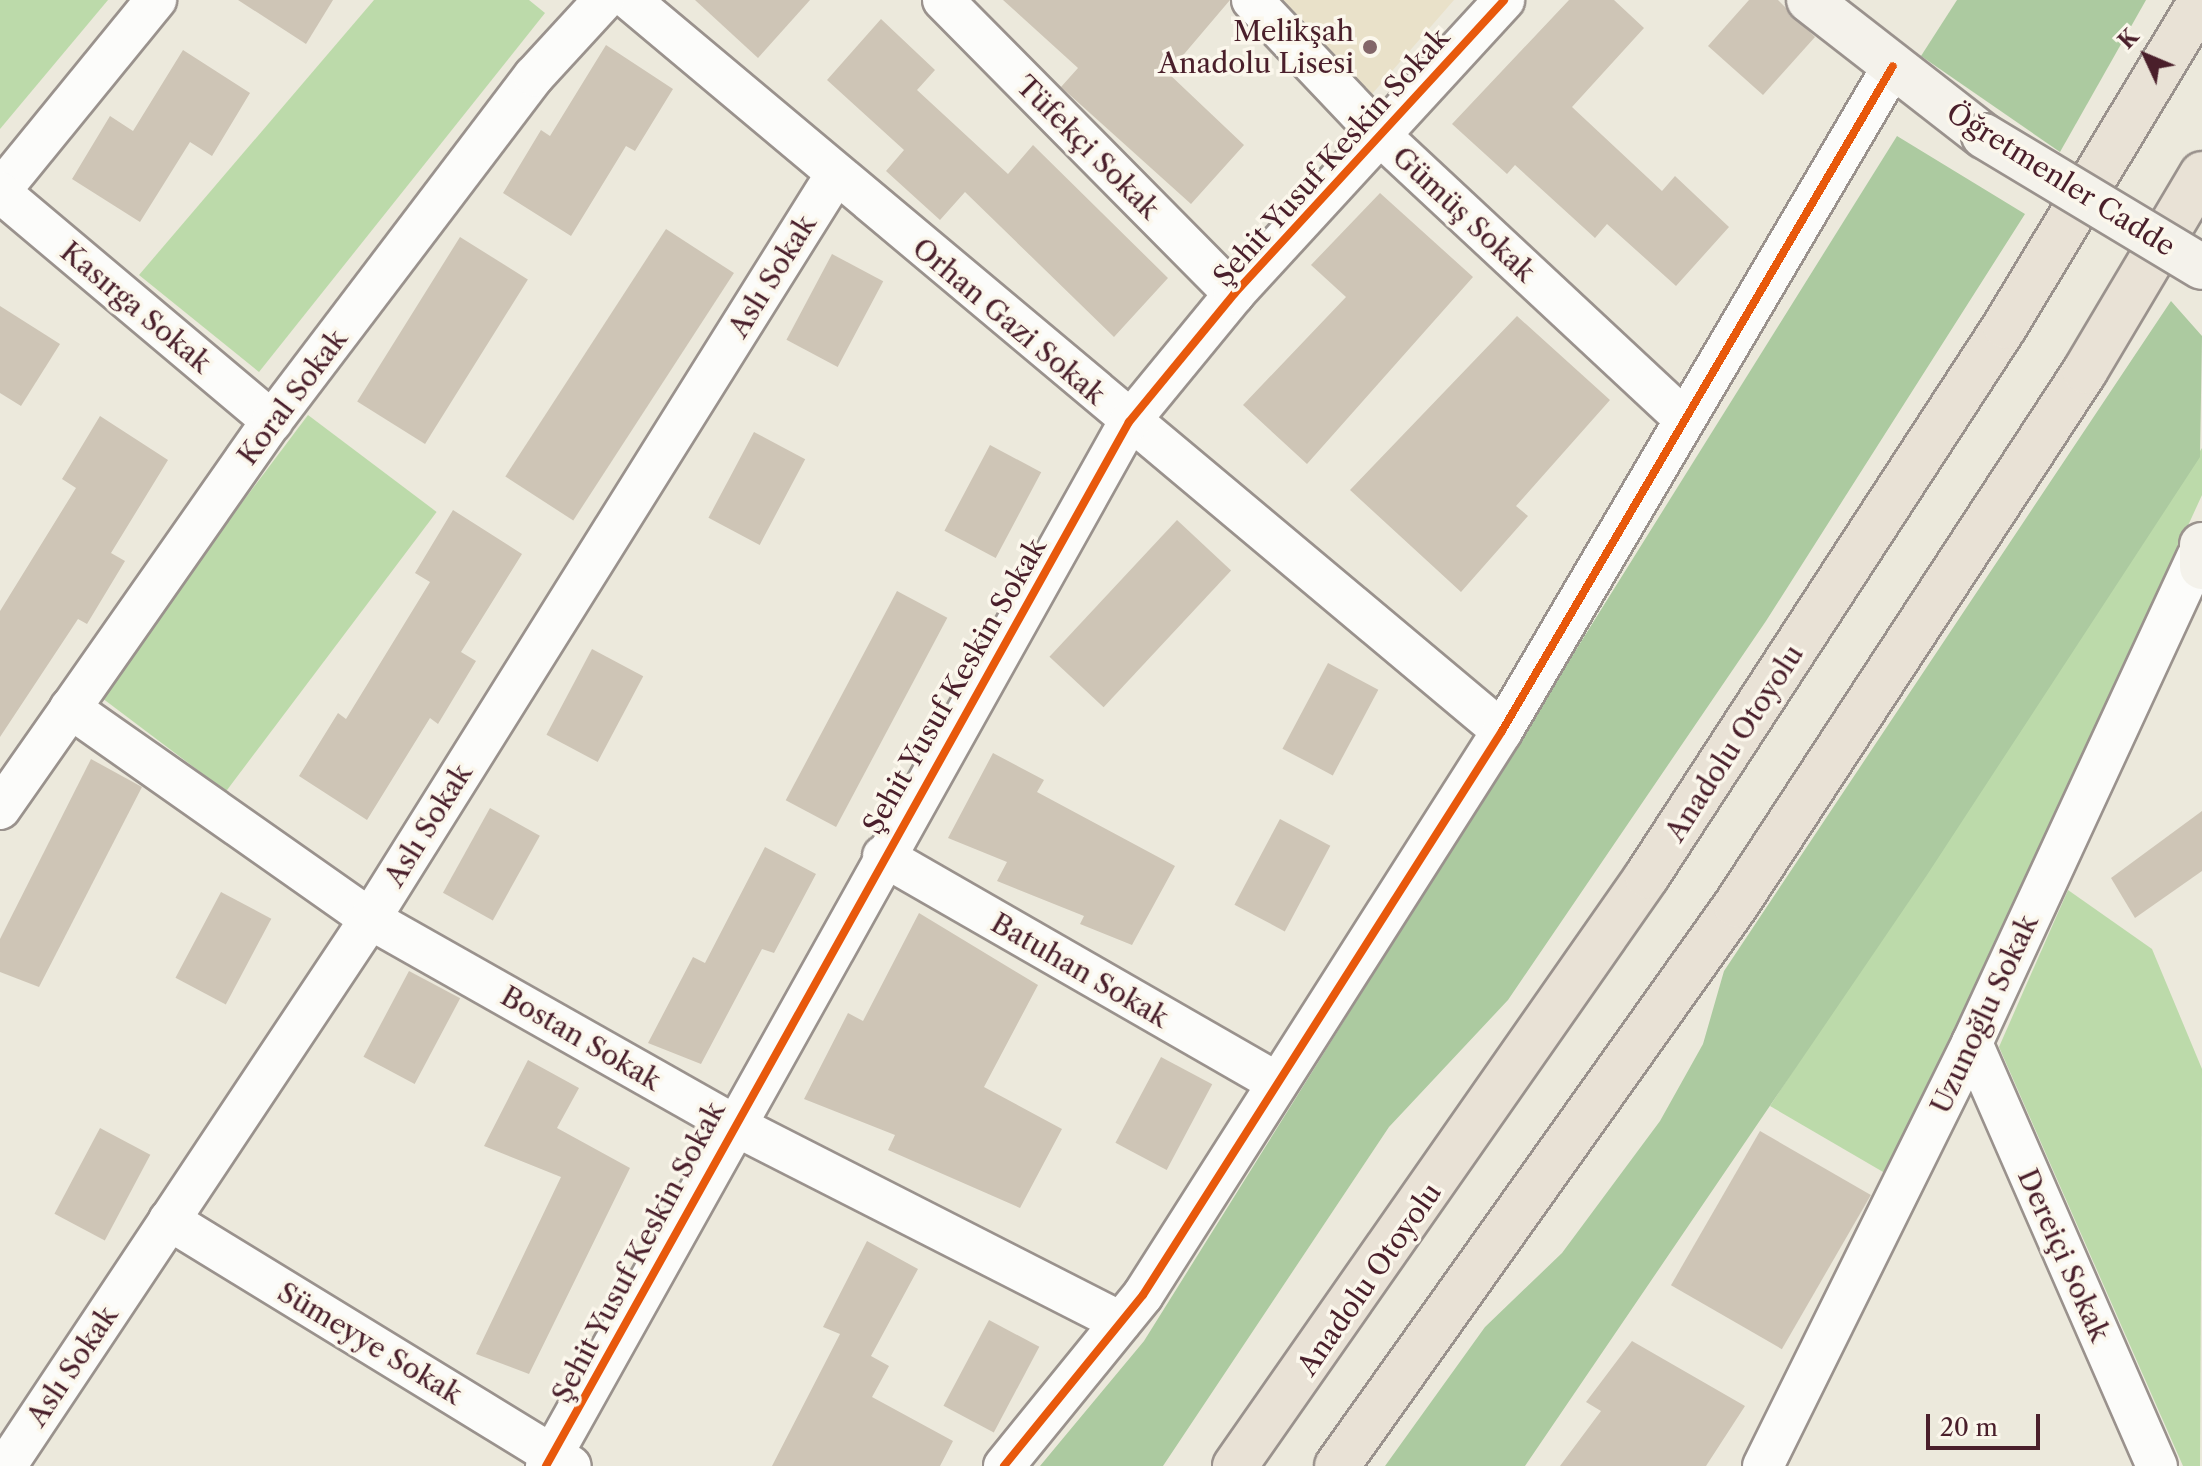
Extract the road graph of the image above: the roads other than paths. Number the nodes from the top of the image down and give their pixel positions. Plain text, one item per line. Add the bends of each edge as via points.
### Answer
1 (156, 0) edge
2 (604, 0) edge
3 (630, 0) edge
4 (943, 0) edge
5 (1252, 0) edge
6 (1504, 0) edge
7 (1809, 0) edge
8 (2202, 0) edge
9 (1893, 66) junction
10 (1382, 137) junction
11 (836, 174) junction
12 (2202, 174) edge
13 (0, 191) edge
14 (2202, 267) edge
15 (1234, 294) junction
16 (1684, 419) junction
17 (272, 421) junction
18 (1129, 422) junction
19 (2200, 556) edge
20 (70, 708) junction
21 (1502, 731) junction
22 (0, 809) edge
23 (883, 856) junction
24 (370, 919) junction
25 (1972, 1043) junction
26 (1277, 1083) junction
27 (732, 1124) junction
28 (169, 1220) junction
29 (1120, 1322) junction
30 (556, 1462) edge
31 (1765, 1465) edge
32 (6, 1466) edge
33 (1004, 1466) edge
34 (1235, 1466) edge
35 (1337, 1466) edge
36 (2157, 1466) edge

1 - 13 street
2 - 17 street, Koral Sokak via 534,76
3 - 11 street, Orhan Gazi Sokak
4 - 15 street, Tüfekçi Sokak
5 - 10 street, Gümüş Sokak
6 - 10 street, Şehit Yusuf Keskin Sokak
7 - 9 street, Öğretmenler Cadde
8 - 34 highway, Anadolu Otoyolu via 2005,326 1647,876
9 - 14 street, Öğretmenler Cadde, bridge via 1984,136
9 - 16 street
10 - 15 street, Şehit Yusuf Keskin Sokak
10 - 16 street, Gümüş Sokak
11 - 18 street, Orhan Gazi Sokak
11 - 24 street, Aslı Sokak
12 - 35 highway via 2085,371 1736,905
13 - 17 street, Kasırga Sokak
15 - 18 street, Şehit Yusuf Keskin Sokak
16 - 21 street
17 - 20 street, Koral Sokak
18 - 21 street, Orhan Gazi Sokak
18 - 23 street, Şehit Yusuf Keskin Sokak
19 - 25 street, Uzunoğlu Sokak
20 - 22 street, Koral Sokak
20 - 24 street, Bostan Sokak
21 - 26 street
23 - 26 street, Batuhan Sokak
23 - 27 street, Şehit Yusuf Keskin Sokak
24 - 27 street, Bostan Sokak
24 - 28 street, Aslı Sokak
25 - 31 street, Uzunoğlu Sokak
25 - 36 street, Dereiçi Sokak
26 - 29 street
27 - 29 street, Bostan Sokak
27 - 30 street, Şehit Yusuf Keskin Sokak
28 - 30 street, Sümeyye Sokak
28 - 32 street, Aslı Sokak
29 - 33 street

